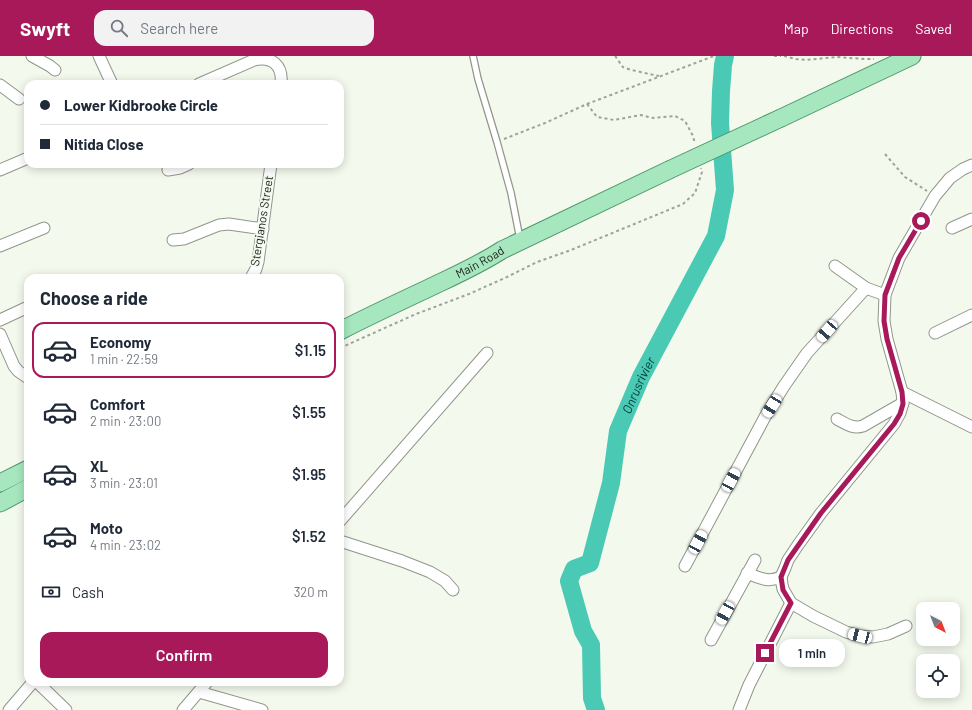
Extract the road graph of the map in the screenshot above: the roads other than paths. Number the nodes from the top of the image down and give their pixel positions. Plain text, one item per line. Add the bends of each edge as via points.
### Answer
1 (32, 56) edge
2 (99, 56) edge
3 (473, 56) edge
4 (912, 56) edge
5 (55, 70) dead end
6 (110, 80) edge
7 (209, 80) edge
8 (281, 80) edge
9 (0, 85) edge
10 (19, 99) dead end
11 (24, 160) edge
12 (972, 165) edge
13 (180, 168) edge
14 (270, 168) edge
15 (0, 170) edge
16 (168, 170) dead end
17 (972, 219) edge
18 (44, 228) dead end
19 (952, 228) dead end
20 (262, 229) junction
21 (173, 240) dead end
22 (520, 241) junction
23 (0, 246) edge
24 (502, 250) junction
25 (835, 266) dead end
26 (253, 274) edge
27 (866, 288) junction
28 (885, 295) junction
29 (24, 309) edge
30 (972, 315) edge
31 (344, 318) edge
32 (0, 320) edge
33 (344, 329) edge
34 (935, 333) dead end
35 (0, 334) edge
36 (487, 353) dead end
37 (24, 375) edge
38 (902, 392) junction
39 (903, 404) junction
40 (837, 419) dead end
41 (972, 427) edge
42 (24, 471) edge
43 (0, 483) edge
44 (24, 490) edge
45 (0, 503) edge
46 (344, 516) edge
47 (344, 542) edge
48 (755, 560) dead end
49 (685, 566) dead end
50 (748, 573) junction
51 (781, 577) junction
52 (453, 590) dead end
53 (791, 603) junction
54 (906, 626) dead end
55 (710, 640) dead end
56 (30, 686) edge
57 (41, 686) edge
58 (204, 686) edge
59 (199, 692) junction
60 (9, 710) edge
61 (66, 710) edge
62 (183, 710) edge
63 (262, 710) edge
64 (739, 710) edge

1 - 5 street
2 - 6 street
3 - 22 lane via 511,193
4 - 22 main road, bridge
7 - 8 street via 254,60 266,59 278,66
9 - 10 street
11 - 15 street
12 - 28 street via 950,178 935,196 899,258
13 - 16 street
14 - 20 street, Stergianos Street
17 - 19 street
18 - 23 street
20 - 21 street via 224,224 184,239
20 - 26 street, Stergianos Street via 258,262
22 - 24 main road
24 - 31 main road, Main Road via 480,254
24 - 33 main road, Main Road
25 - 27 street
27 - 28 street
27 - 49 street via 808,353 784,386
28 - 38 street via 884,321 887,339
29 - 32 street
30 - 34 street
35 - 37 street via 14,366
36 - 46 street
38 - 39 street
38 - 41 street
39 - 40 street via 859,427
39 - 51 street via 894,424 803,538 788,560
42 - 43 main road
44 - 45 main road
47 - 52 street via 430,572 445,581
48 - 50 street
50 - 51 street via 767,580
50 - 55 street
51 - 53 street via 783,590
53 - 54 street via 830,625 860,636 888,634
53 - 64 street
56 - 60 street
57 - 61 street
58 - 59 street
59 - 62 street
59 - 63 street

